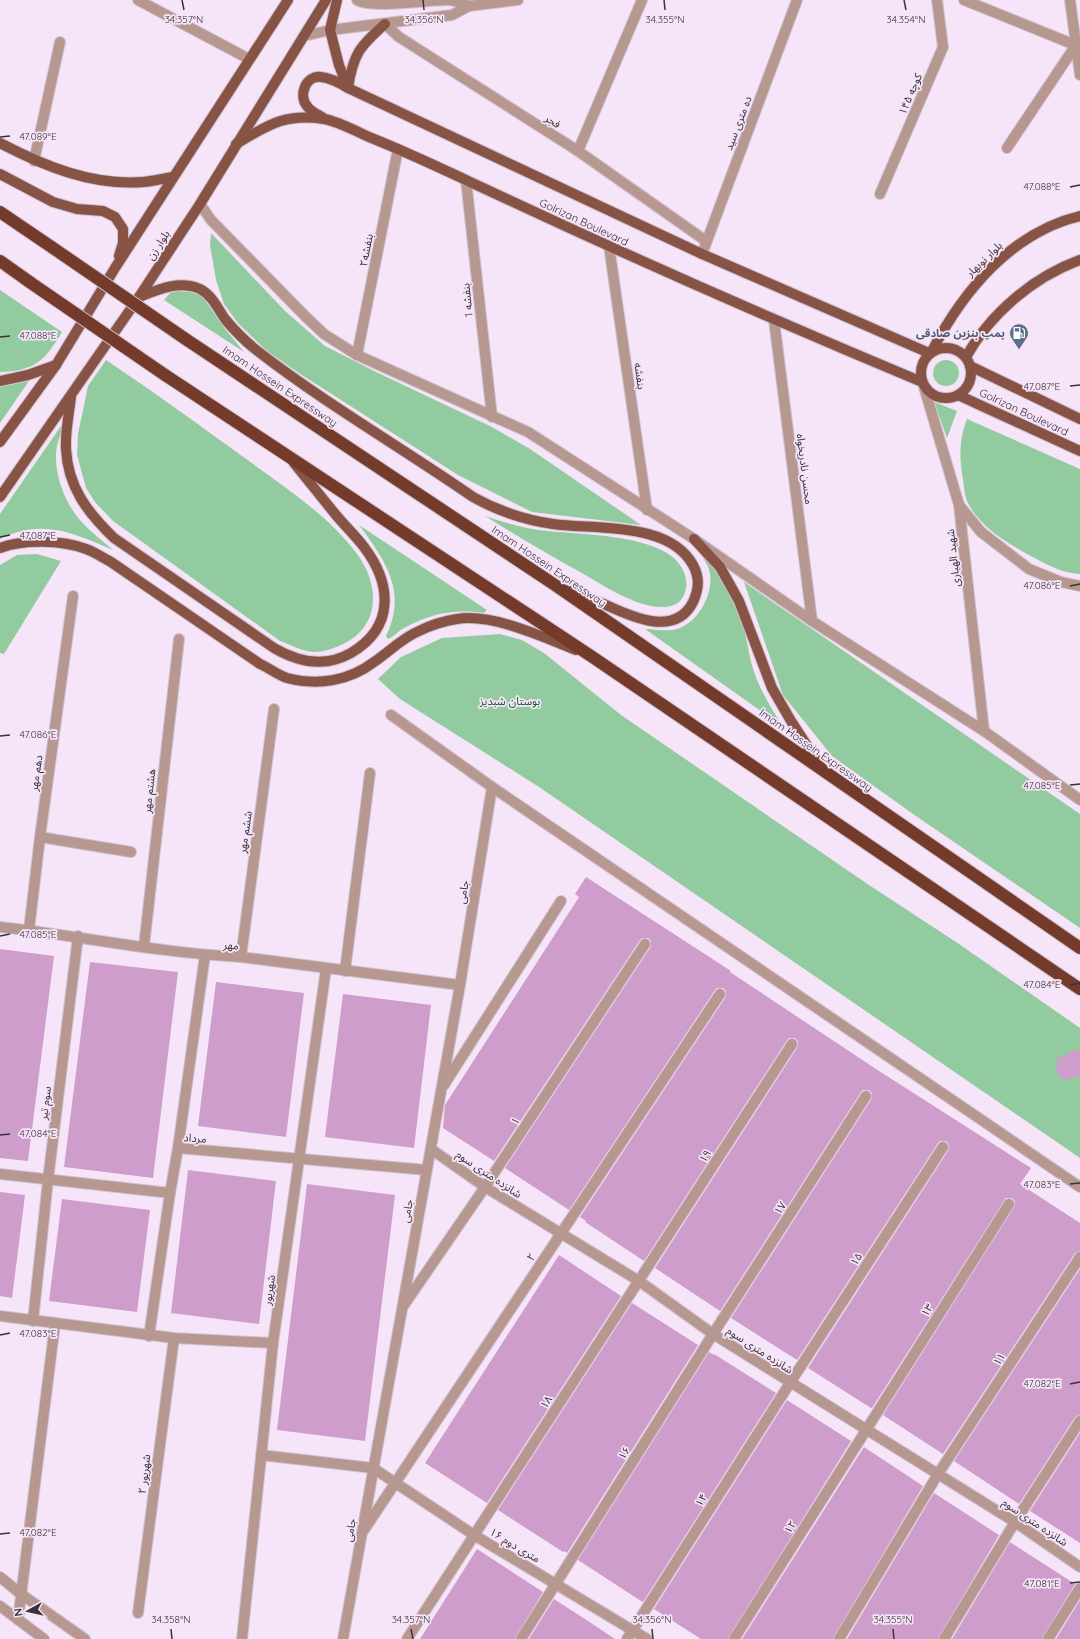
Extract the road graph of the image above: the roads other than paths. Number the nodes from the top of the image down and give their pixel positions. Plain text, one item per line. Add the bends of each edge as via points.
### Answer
1 (138, 0) edge
2 (288, 0) edge
3 (326, 0) edge
4 (337, 0) edge
5 (357, 0) edge
6 (518, 0) edge
7 (642, 0) edge
8 (797, 0) edge
9 (937, 0) edge
10 (964, 0) edge
11 (1070, 0) edge
12 (469, 6) junction
13 (385, 24) junction
14 (330, 30) junction
15 (304, 36) junction
16 (60, 42) dead end
17 (1078, 46) edge
18 (249, 59) junction
19 (1080, 75) edge
20 (348, 88) junction
21 (326, 119) junction
22 (0, 143) edge
23 (236, 144) junction
24 (1007, 148) dead end
25 (398, 149) junction
26 (578, 151) junction
27 (34, 161) junction
28 (0, 174) edge
29 (174, 177) junction
30 (466, 180) junction
31 (880, 194) dead end
32 (200, 204) junction
33 (0, 212) edge
34 (1080, 216) edge
35 (706, 241) junction
36 (608, 246) junction
37 (702, 254) junction
38 (1080, 260) edge
39 (0, 261) edge
40 (115, 268) junction
41 (139, 297) junction
42 (774, 320) junction
43 (931, 352) junction
44 (357, 355) junction
45 (968, 362) junction
46 (56, 365) junction
47 (0, 381) edge
48 (923, 385) junction
49 (958, 395) junction
50 (71, 397) junction
51 (492, 417) junction
52 (1080, 419) edge
53 (0, 442) edge
54 (1080, 451) edge
55 (288, 455) junction
56 (0, 497) edge
57 (959, 505) junction
58 (647, 510) junction
59 (694, 539) junction
60 (0, 548) edge
61 (555, 585) junction
62 (1080, 586) edge
63 (73, 596) dead end
64 (812, 622) junction
65 (179, 639) dead end
66 (591, 656) junction
67 (274, 709) dead end
68 (391, 716) dead end
69 (984, 732) junction
70 (825, 772) junction
71 (370, 773) dead end
72 (492, 787) junction
73 (1080, 800) edge
74 (40, 837) junction
75 (131, 852) dead end
76 (561, 901) dead end
77 (0, 927) edge
78 (29, 930) junction
79 (78, 936) junction
80 (645, 944) dead end
81 (144, 946) junction
82 (1080, 948) edge
83 (205, 955) junction
84 (241, 957) junction
85 (326, 969) junction
86 (346, 971) junction
87 (460, 986) junction
88 (1080, 989) edge
89 (720, 994) dead end
90 (792, 1044) dead end
91 (441, 1089) junction
92 (866, 1096) dead end
93 (943, 1147) dead end
94 (178, 1148) junction
95 (431, 1149) junction
96 (299, 1159) junction
97 (427, 1170) junction
98 (0, 1174) edge
99 (48, 1180) junction
100 (485, 1187) junction
101 (1080, 1187) edge
102 (170, 1193) junction
103 (1009, 1204) dead end
104 (560, 1234) junction
105 (1080, 1257) edge
106 (638, 1281) junction
107 (402, 1308) junction
108 (0, 1316) edge
109 (33, 1321) junction
110 (55, 1324) junction
111 (713, 1334) junction
112 (149, 1336) junction
113 (174, 1338) junction
114 (273, 1343) junction
115 (790, 1383) junction
116 (1080, 1421) edge
117 (866, 1428) junction
118 (261, 1455) junction
119 (373, 1468) junction
120 (938, 1474) junction
121 (396, 1482) junction
122 (1015, 1522) junction
123 (361, 1534) junction
124 (474, 1535) junction
125 (1080, 1567) edge
126 (0, 1577) edge
127 (556, 1584) junction
128 (1080, 1588) edge
129 (21, 1594) junction
130 (0, 1606) edge
131 (138, 1612) dead end
132 (18, 1620) junction
133 (633, 1630) junction
134 (44, 1639) edge
135 (85, 1639) edge
136 (242, 1639) edge
137 (343, 1639) edge
138 (407, 1639) edge
139 (521, 1639) edge
140 (627, 1639) edge
141 (647, 1639) edge
142 (734, 1639) edge
143 (839, 1639) edge
144 (944, 1639) edge
145 (1048, 1639) edge

1 - 18 street
2 - 18 main road
3 - 15 main road, بلوار زن
4 - 14 main road
5 - 12 street via 366,4 450,0
6 - 12 street
7 - 26 street
8 - 35 street, ده متری سید
9 - 31 street, کوچه ۱۴۵ via 943,47
10 - 17 street
11 - 17 street
12 - 13 street via 452,15
13 - 14 street
13 - 20 main road via 359,50 351,68
13 - 26 street, فجر via 399,37
14 - 15 street
14 - 20 main road
15 - 23 main road, بلوار زن
16 - 27 street
17 - 19 street
17 - 24 street
18 - 29 main road
20 - 21 main road, Golrizan Boulevard via 320,76 305,85 304,100 307,106
20 - 37 main road, Golrizan Boulevard
21 - 23 main road, Golrizan Boulevard via 298,117 280,120
21 - 25 main road, Golrizan Boulevard
22 - 27 main road
23 - 32 main road, بلوار زن
25 - 30 main road, Golrizan Boulevard
25 - 44 street, بنفشه۲
26 - 35 street, فجر
27 - 29 main road via 69,174 111,181 143,182
28 - 40 main road via 53,202 77,209 103,211 115,217 123,229 123,243
29 - 40 main road
30 - 36 main road, Golrizan Boulevard
30 - 51 street, بنفشه 1
32 - 41 main road, بلوار زن
32 - 44 street via 211,220 306,317 324,334
33 - 61 highway, Imam Hossein Expressway, bridge
34 - 43 main road, بلوار نوبهار via 1068,218 1038,232 995,264 965,297
35 - 37 street, ده متری سید
36 - 42 main road, Golrizan Boulevard
36 - 58 street, بنفشه
37 - 43 main road, Golrizan Boulevard
38 - 45 main road via 1051,274 1004,309 985,329
39 - 55 highway, bridge via 165,375
40 - 46 main road
41 - 50 main road, بلوار زن
41 - 61 main road via 174,285 201,290 212,299 240,337 273,363 473,497 525,519 626,530 666,541 686,555 693,565 698,580 698,592 691,605 680,616 670,620 652,621 632,617
42 - 48 main road, Golrizan Boulevard
42 - 64 street, محسن نادریخواه
43 - 45 main road via 946,347 954,348
43 - 48 main road via 921,367
44 - 51 street
45 - 49 main road via 971,373 968,386
45 - 52 main road, Golrizan Boulevard
46 - 47 main road
46 - 53 main road
48 - 49 main road via 930,392 943,398
48 - 57 street, شهید الهیاری
49 - 54 main road, Golrizan Boulevard
50 - 55 main road via 66,448 68,470 82,501 94,519 114,538 274,648 289,656 313,662 334,660 360,648 376,631 383,617 383,585 364,547
50 - 56 main road, بلوار زن
51 - 58 street via 528,432
55 - 66 highway
57 - 62 street via 981,532 1029,569 1061,582
57 - 69 street, شهید الهیاری
58 - 59 street
59 - 64 street
59 - 70 main road via 720,567 739,601 772,688 791,722
60 - 66 main road via 28,542 54,542 86,549 111,562 260,664 286,677 310,682 331,681 354,675 418,631 458,619 515,626
61 - 70 highway, Imam Hossein Expressway
63 - 74 street, دهم مهر
64 - 69 street
65 - 81 street, هشتم مهر
66 - 88 highway
67 - 84 street, ششم مهر
68 - 72 street
69 - 73 street
70 - 82 highway, Imam Hossein Expressway
71 - 86 street
72 - 87 street, جامی
72 - 101 street
74 - 75 street
74 - 78 street, دهم مهر
76 - 91 street
77 - 78 street, مهر
78 - 79 street, مهر
79 - 81 street, مهر
79 - 99 street, سوم تیر
80 - 100 street, ۱
81 - 83 street, مهر
83 - 84 street, مهر
83 - 94 street
84 - 85 street, مهر
85 - 86 street, مهر
85 - 96 street, شهریور
86 - 87 street, مهر
87 - 91 street, جامی
89 - 104 street, ۲
90 - 106 street, ۱۹
91 - 95 street, جامی
92 - 111 street, ۱۷
93 - 115 street, ۱۵
94 - 96 street, مرداد
94 - 102 street, مرداد
95 - 97 street, جامی
95 - 100 street, شانزده متری سوم
96 - 97 street, مرداد
96 - 114 street, شهریور
97 - 107 street, جامی
98 - 99 street
99 - 102 street
99 - 109 street, سوم تیر
100 - 104 street, شانزده متری سوم
100 - 107 street, ۱
102 - 112 street, مرداد
103 - 117 street, ۱۳
104 - 106 street, شانزده متری سوم
104 - 121 street, ۲
105 - 120 street, ۱۱
106 - 111 street, شانزده متری سوم
106 - 124 street, ۱۸
107 - 119 street, جامی
108 - 109 street
109 - 110 street
110 - 112 street
110 - 129 street
111 - 115 street, شانزده متری سوم
111 - 127 street, ۱۶
112 - 113 street
113 - 114 street
113 - 131 street, شهریور ۲
114 - 118 street, شهریور
115 - 117 street, شانزده متری سوم
115 - 133 street, ۱۴
116 - 122 street
117 - 120 street, شانزده متری سوم
117 - 142 street, ۱۲
118 - 119 street
118 - 136 street, شهریور
119 - 121 street, ۱۶ متری دوم
119 - 123 street, جامی
120 - 122 street, شانزده متری سوم
120 - 143 street, ۱۱
121 - 123 street, ۲
121 - 124 street, ۱۶ متری دوم
122 - 125 street, شانزده متری سوم
122 - 144 street
123 - 137 street, جامی
124 - 127 street, ۱۶ متری دوم
124 - 138 street, ۱۸
126 - 129 street
127 - 133 street, ۱۶ متری دوم
127 - 139 street, ۱۶
128 - 145 street
129 - 132 street
129 - 135 street
130 - 132 street
132 - 134 street
133 - 140 street
133 - 141 street, ۱۶ متری دوم

